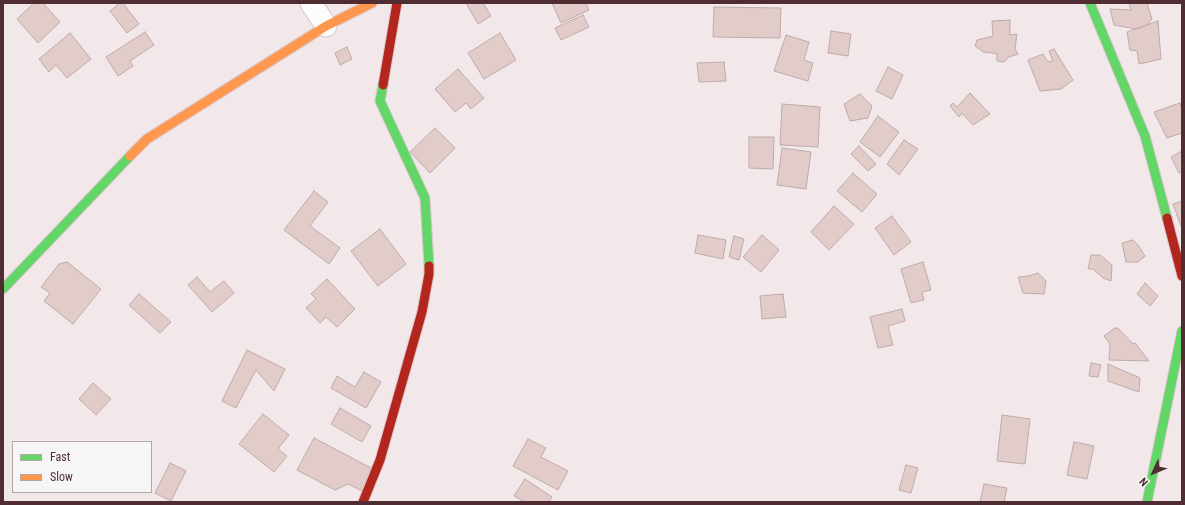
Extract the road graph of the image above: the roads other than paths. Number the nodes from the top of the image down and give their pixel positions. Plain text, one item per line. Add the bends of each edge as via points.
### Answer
1 (311, 3) edge
2 (372, 3) edge
3 (397, 3) edge
4 (1090, 3) edge
5 (326, 26) junction
6 (1182, 276) edge
7 (3, 289) edge
8 (1182, 330) edge
9 (363, 502) edge
10 (1147, 502) edge

1 - 5 street
2 - 5 street
3 - 9 street via 380,101 425,198 429,274 422,312 380,460
4 - 6 street via 1145,136
5 - 7 street via 147,139
8 - 10 street

